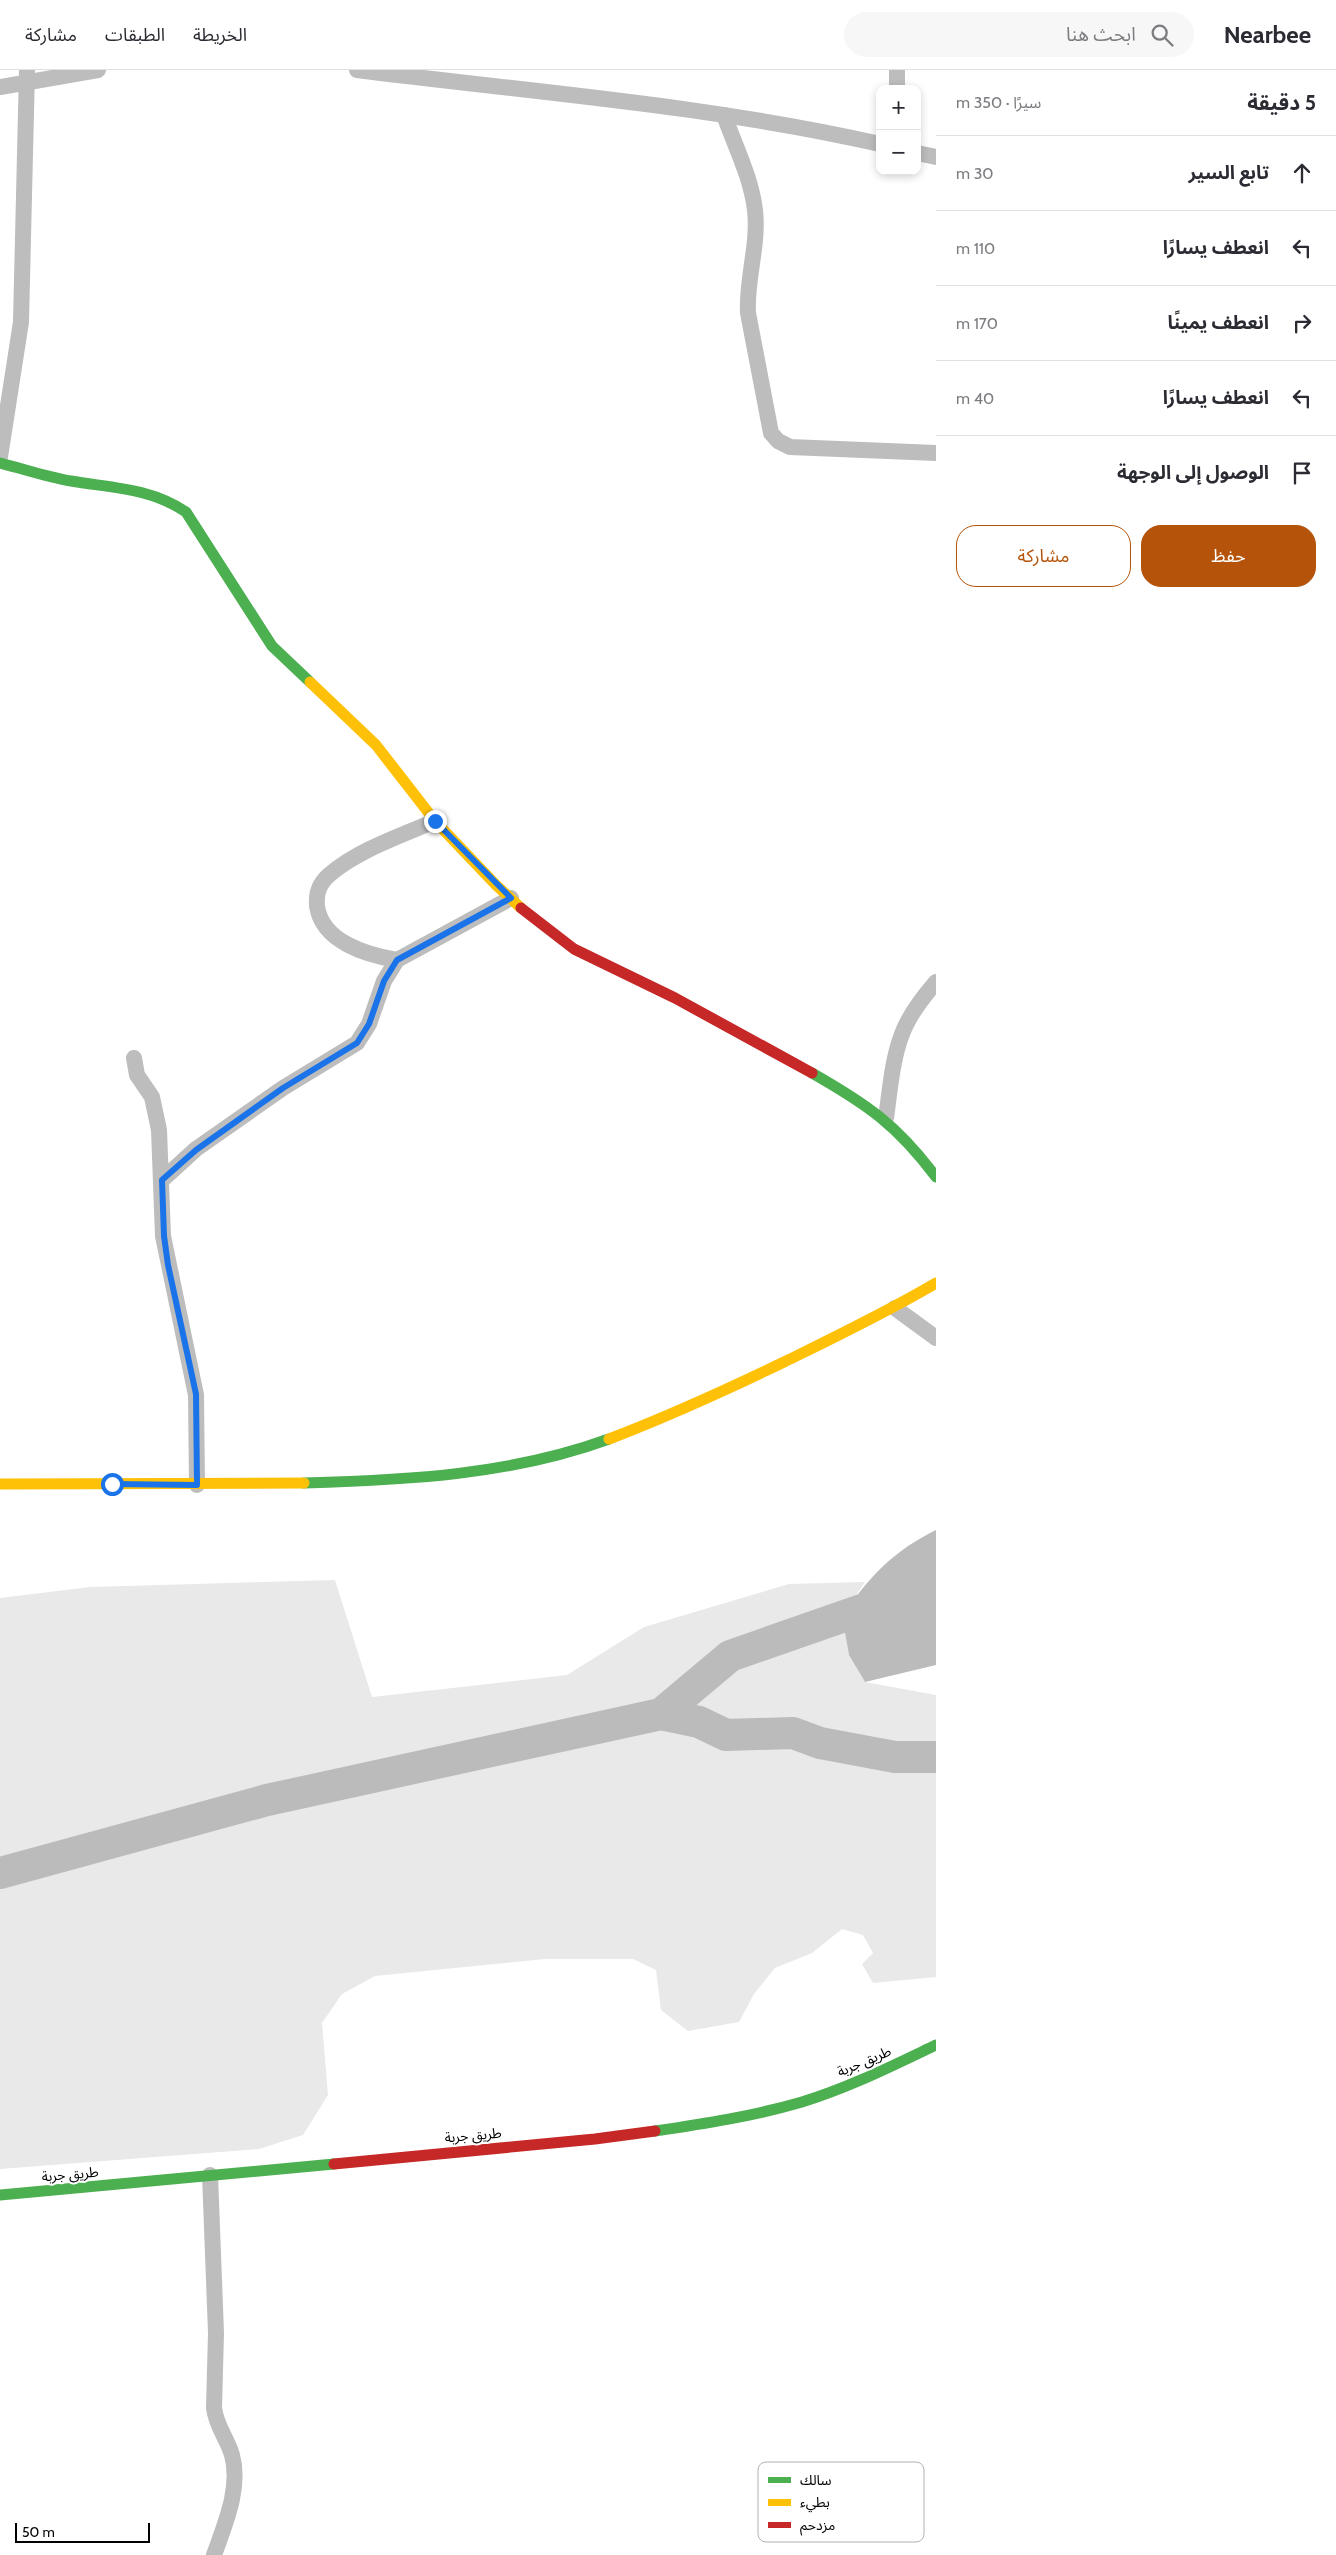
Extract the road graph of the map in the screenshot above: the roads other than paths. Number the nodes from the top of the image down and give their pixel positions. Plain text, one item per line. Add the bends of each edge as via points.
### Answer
1 (98, 70) edge
2 (357, 70) edge
3 (897, 70) edge
4 (27, 76) edge
5 (897, 85) edge
6 (0, 87) edge
7 (724, 115) junction
8 (876, 143) edge
9 (921, 154) edge
10 (936, 157) edge
11 (936, 453) edge
12 (0, 457) edge
13 (0, 463) edge
14 (435, 821) junction
15 (511, 898) junction
16 (397, 960) junction
17 (936, 982) edge
18 (134, 1058) dead end
19 (886, 1118) junction
20 (936, 1178) edge
21 (162, 1180) junction
22 (936, 1283) edge
23 (895, 1308) junction
24 (936, 1338) edge
25 (0, 1484) edge
26 (197, 1485) junction
27 (936, 2045) edge
28 (210, 2175) junction
29 (0, 2195) edge
30 (214, 2555) edge

1 - 4 street
2 - 7 street
3 - 5 street
4 - 6 street
4 - 12 street via 21,322
7 - 8 street
7 - 11 street via 748,180 755,211 755,249 747,297 748,313 771,432 778,441 790,447
9 - 10 street
13 - 14 street via 56,478 148,492 174,502 186,512 272,646 376,745
14 - 15 street
14 - 16 street via 346,863 319,886 317,900 323,926 375,957
15 - 16 street
15 - 19 street via 574,949 697,1010 858,1099
16 - 21 street via 384,981 369,1024 357,1043 283,1088 196,1150
17 - 19 street via 901,1034
18 - 21 street via 137,1075 152,1097 159,1130
19 - 20 street via 916,1149
21 - 26 street via 168,1265 196,1394
22 - 23 street
23 - 24 street
23 - 26 street via 712,1397 614,1437 545,1458 487,1471 438,1477
25 - 26 street
27 - 28 street, طريق جربة via 867,2078 801,2102 707,2124 595,2139
28 - 29 street, طريق جربة
28 - 30 street via 216,2323 214,2408 235,2470 228,2519

